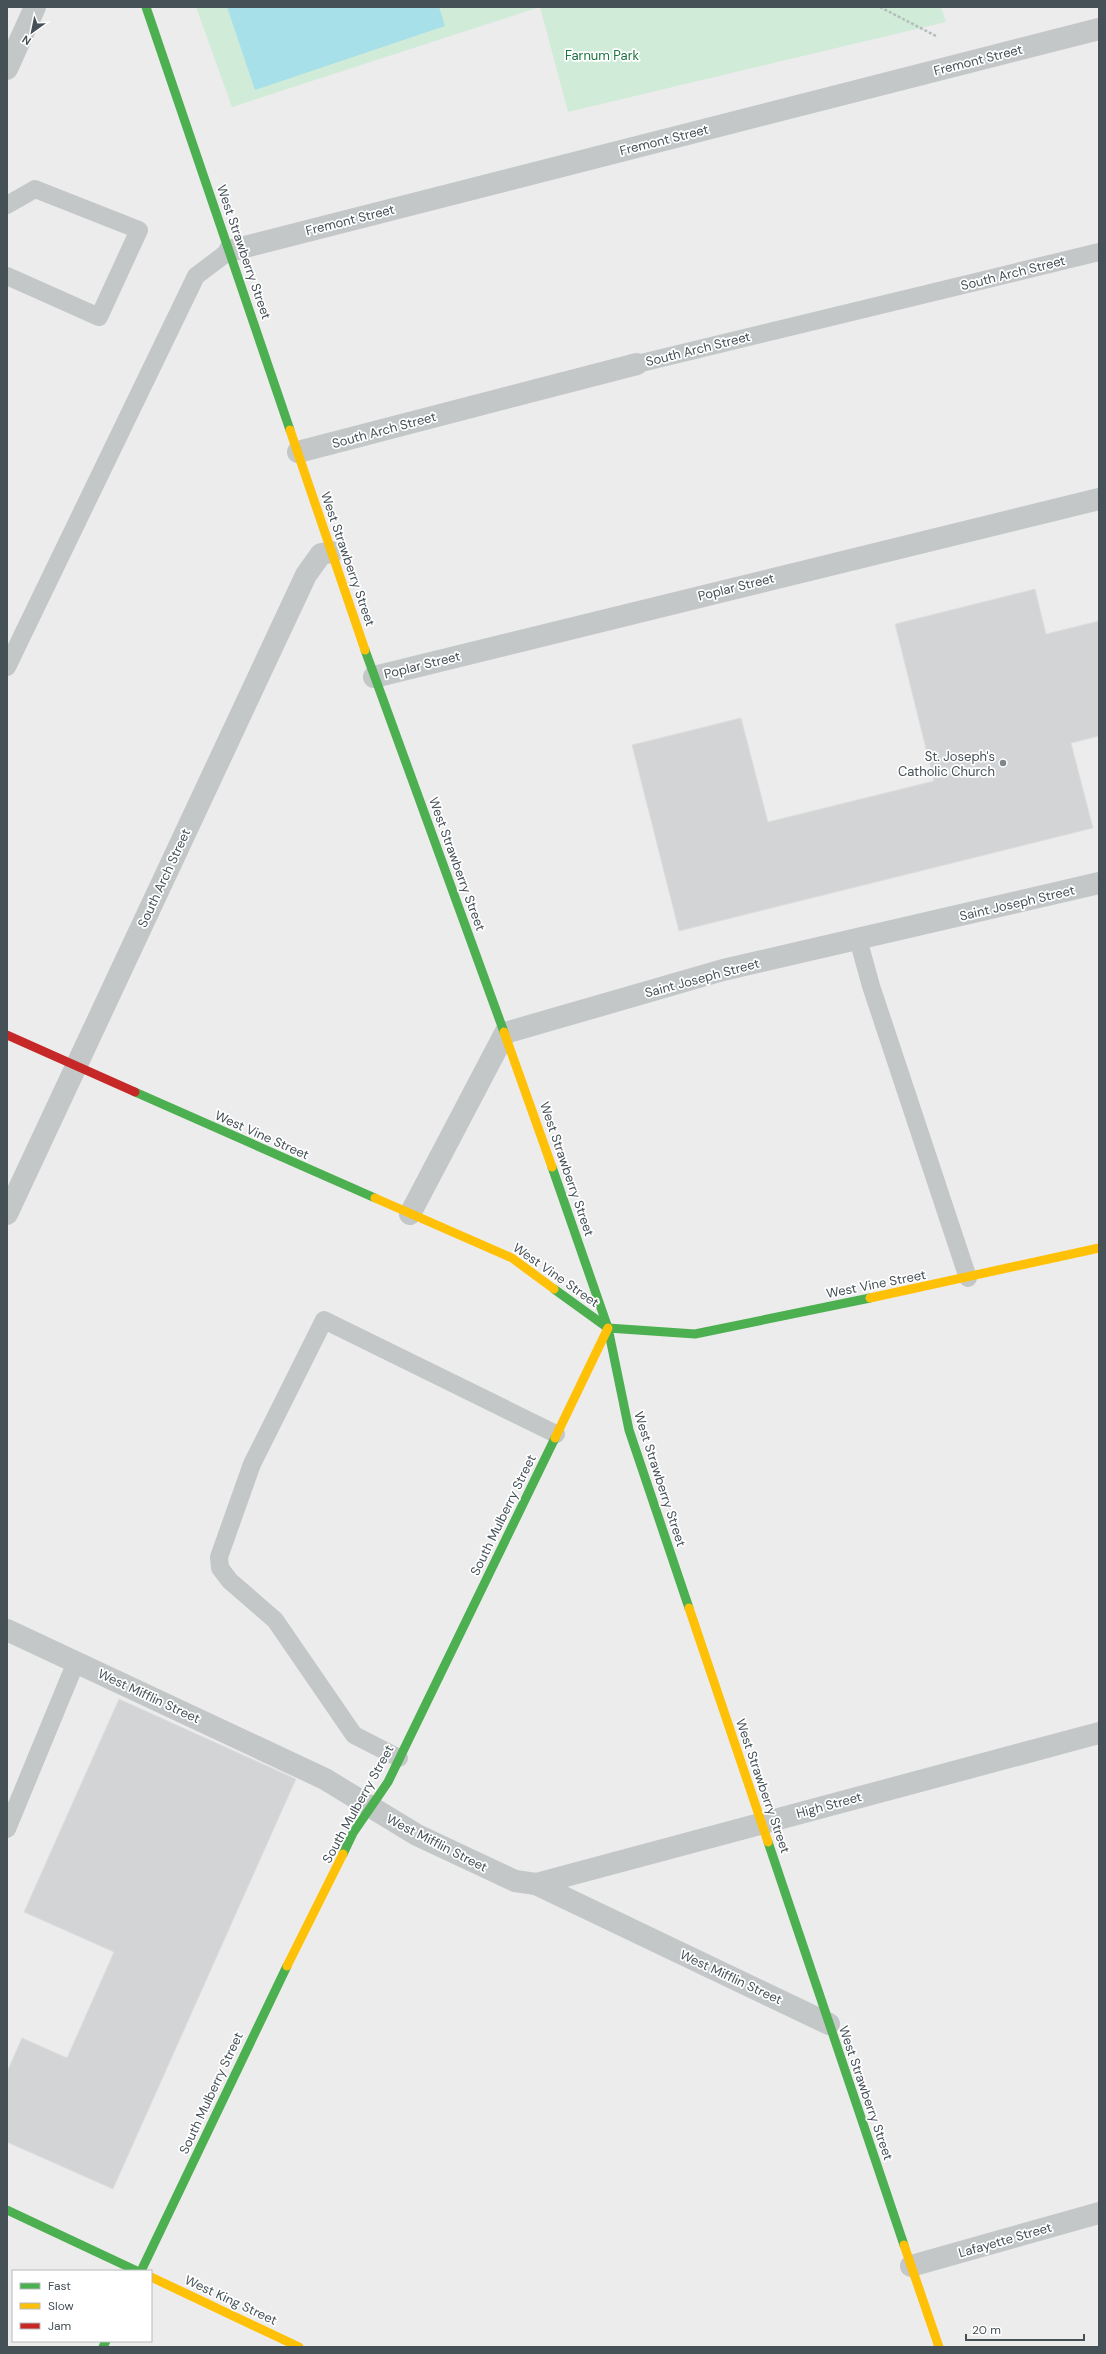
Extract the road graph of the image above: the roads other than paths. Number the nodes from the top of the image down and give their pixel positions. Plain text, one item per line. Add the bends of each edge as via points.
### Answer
1 (35, 7) edge
2 (146, 7) edge
3 (1099, 30) edge
4 (7, 69) edge
5 (7, 205) edge
6 (230, 251) junction
7 (1099, 252) edge
8 (7, 276) edge
9 (637, 364) joint
10 (298, 452) junction
11 (1099, 499) edge
12 (332, 552) junction
13 (7, 667) edge
14 (374, 677) junction
15 (1099, 883) edge
16 (858, 939) junction
17 (505, 1033) junction
18 (7, 1035) edge
19 (76, 1066) junction
20 (7, 1214) edge
21 (410, 1214) junction
22 (1099, 1248) edge
23 (968, 1278) junction
24 (608, 1328) junction
25 (556, 1434) junction
26 (7, 1630) edge
27 (76, 1662) junction
28 (1099, 1733) edge
29 (399, 1758) junction
30 (370, 1808) junction
31 (761, 1822) junction
32 (7, 1829) edge
33 (536, 1884) junction
34 (829, 2024) junction
35 (7, 2210) edge
36 (1099, 2213) edge
37 (911, 2266) junction
38 (135, 2270) edge
39 (141, 2270) edge
40 (152, 2278) edge
41 (299, 2347) edge
42 (938, 2347) edge

1 - 4 street
2 - 6 street, West Strawberry Street
3 - 6 street, Fremont Street
5 - 8 lane via 35,189 139,230 99,317
6 - 10 street, West Strawberry Street
6 - 13 lane via 196,276
7 - 9 lane, South Arch Street
9 - 10 street, South Arch Street
10 - 12 street, West Strawberry Street
11 - 14 street, Poplar Street
12 - 14 street, West Strawberry Street
12 - 19 street, South Arch Street via 321,554 306,576
14 - 17 street, West Strawberry Street
15 - 16 street, Saint Joseph Street
16 - 17 street, Saint Joseph Street via 723,970
16 - 23 lane via 870,986
17 - 21 street
17 - 24 street, West Strawberry Street
18 - 19 street, West Vine Street
19 - 20 street, South Arch Street
19 - 21 street, West Vine Street
21 - 24 street, West Vine Street via 512,1258
22 - 23 street, West Vine Street
23 - 24 street, West Vine Street via 695,1334
24 - 25 street, South Mulberry Street
24 - 31 street, West Strawberry Street via 629,1430
25 - 29 street, South Mulberry Street
25 - 29 lane via 324,1320 252,1464 219,1557 220,1568 230,1581 275,1620 354,1735
26 - 27 street, West Mifflin Street
27 - 30 street, West Mifflin Street via 321,1777
27 - 32 lane
28 - 31 street, High Street
29 - 30 street, South Mulberry Street via 388,1782
30 - 33 street, West Mifflin Street via 406,1830 515,1881
30 - 39 street, South Mulberry Street via 353,1833 254,2031
31 - 33 street, High Street
31 - 34 street, West Strawberry Street
33 - 34 street, West Mifflin Street
34 - 37 street, West Strawberry Street
35 - 38 street
36 - 37 street, Lafayette Street
37 - 42 street, West Strawberry Street
40 - 41 street, West King Street

